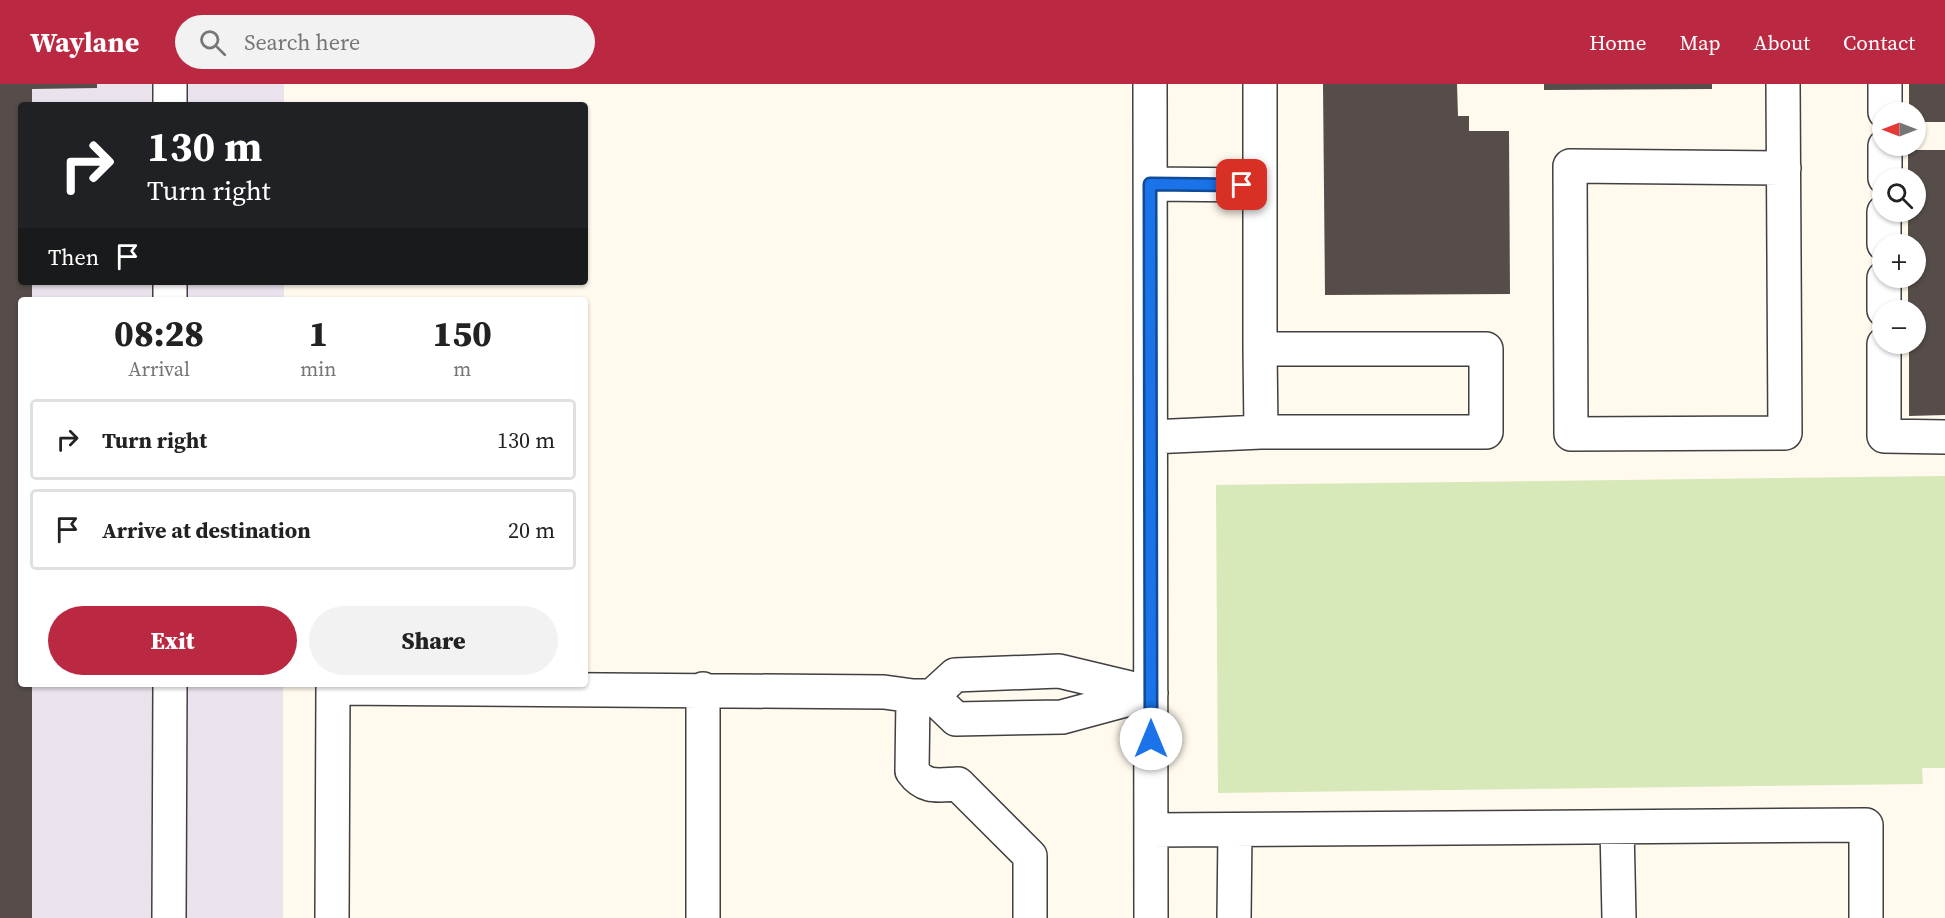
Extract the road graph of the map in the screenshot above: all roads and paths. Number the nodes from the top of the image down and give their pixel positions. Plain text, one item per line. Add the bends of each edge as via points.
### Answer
1 (170, 84) edge
2 (1150, 84) edge
3 (1260, 84) edge
4 (1783, 84) edge
5 (1885, 84) edge
6 (170, 102) edge
7 (1885, 102) edge
8 (1784, 168) junction
9 (1150, 184) junction
10 (1260, 185) junction
11 (1260, 350) junction
12 (1884, 354) edge
13 (1261, 432) junction
14 (1151, 437) junction
15 (1945, 437) edge
16 (981, 674) junction
17 (170, 687) edge
18 (703, 689) junction
19 (1151, 693) junction
20 (922, 696) junction
21 (981, 719) junction
22 (1617, 827) junction
23 (1151, 830) junction
24 (1235, 831) junction
25 (170, 918) edge
26 (332, 918) edge
27 (703, 918) edge
28 (1030, 918) edge
29 (1151, 918) edge
30 (1234, 918) edge
31 (1619, 918) edge
32 (1866, 918) edge

1 - 6 street
2 - 9 street
3 - 10 street
4 - 8 street
5 - 7 street
8 - 8 street via 1785,433 1571,434 1570,166
9 - 10 street
9 - 14 street
10 - 11 street
11 - 13 street
11 - 13 street via 1486,349 1486,432
12 - 15 street via 1884,436
13 - 14 street
14 - 19 street
16 - 19 street via 1059,671
16 - 20 street via 955,675
16 - 21 street
17 - 25 street
18 - 20 street
18 - 26 street via 333,688
18 - 27 street
19 - 21 street via 1062,717
19 - 23 street
20 - 21 street via 956,719
20 - 28 street via 912,771 919,781 930,785 958,784 1030,856
22 - 24 street
22 - 31 street
22 - 32 street via 1866,825
23 - 24 street
23 - 29 street
24 - 30 street

